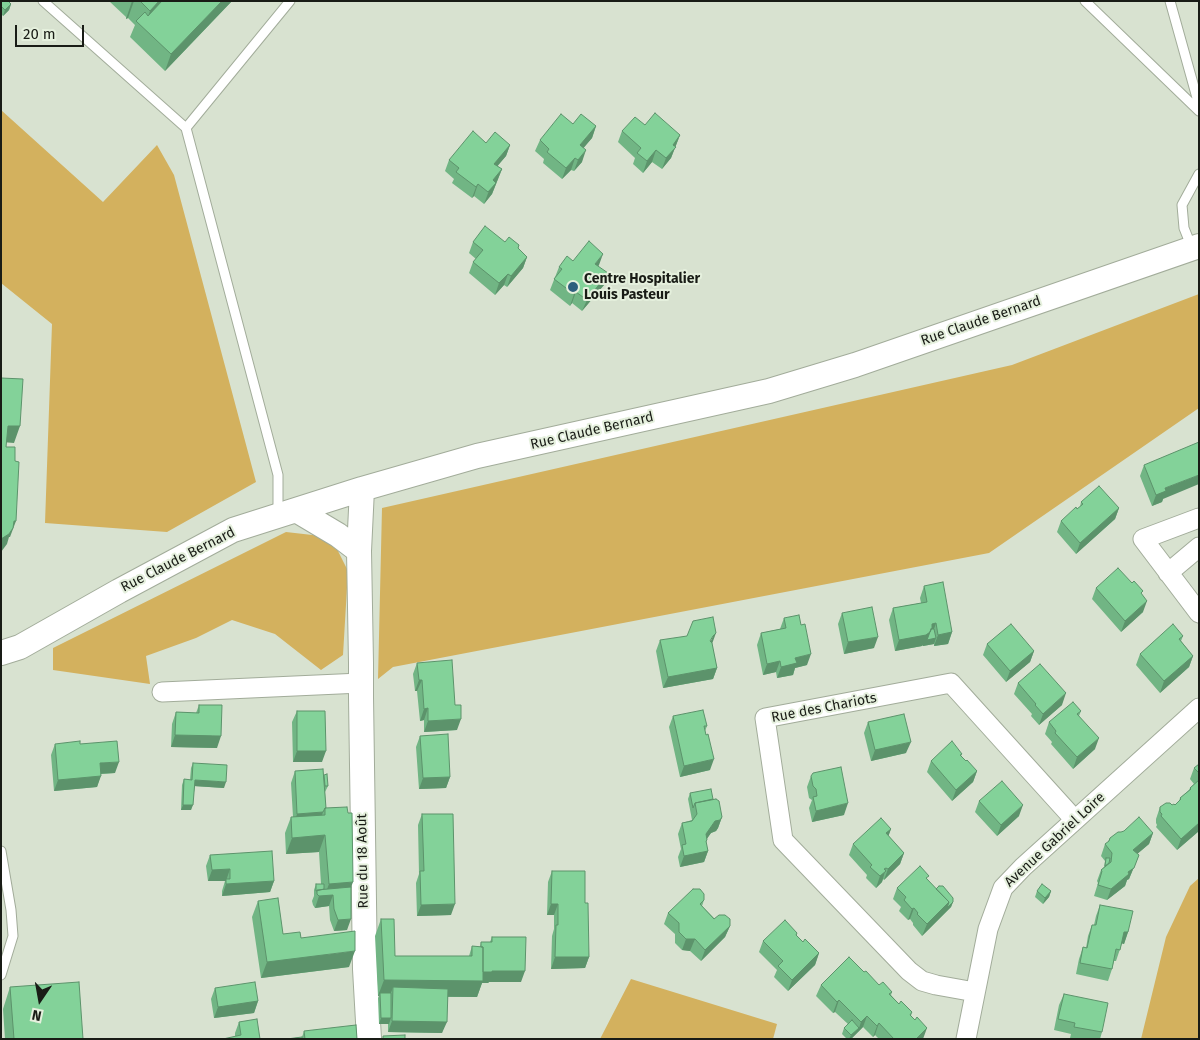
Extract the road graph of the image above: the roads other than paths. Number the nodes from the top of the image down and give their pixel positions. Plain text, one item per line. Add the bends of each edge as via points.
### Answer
1 (43, 1) edge
2 (290, 1) edge
3 (1085, 1) edge
4 (1170, 1) edge
5 (1199, 104) edge
6 (1199, 111) edge
7 (186, 128) junction
8 (1199, 174) edge
9 (1196, 247) edge
10 (362, 489) junction
11 (287, 513) junction
12 (1199, 518) edge
13 (1199, 547) edge
14 (359, 551) junction
15 (1168, 574) junction
16 (1199, 613) edge
17 (1, 653) edge
18 (361, 683) junction
19 (162, 692) dead end
20 (1199, 708) edge
21 (1075, 820) junction
22 (1, 851) edge
23 (1, 896) edge
24 (11, 910) junction
25 (1, 976) edge
26 (975, 992) junction
27 (369, 1039) edge
28 (966, 1039) edge

1 - 7 lane
2 - 7 lane
3 - 6 lane
4 - 5 lane
7 - 11 lane
8 - 9 lane via 1182,205 1184,228
9 - 10 street, Rue Claude Bernard via 856,365 769,391 477,456
10 - 11 street, Rue Claude Bernard
10 - 14 street, Rue du 18 Août
11 - 14 street via 338,535
11 - 17 street, Rue Claude Bernard via 233,530 20,647
12 - 15 street via 1143,539
13 - 15 street
14 - 18 street, Rue du 18 Août
15 - 16 street
18 - 19 street
18 - 27 street, Rue du 18 Août
20 - 21 street, Avenue Gabriel Loire
21 - 26 street, Avenue Gabriel Loire via 1003,888 988,929
21 - 26 street, Rue des Chariots via 951,683 765,718 783,840 909,971 922,981
22 - 24 lane
23 - 24 lane
24 - 25 lane via 13,936
26 - 28 street, Avenue Gabriel Loire

